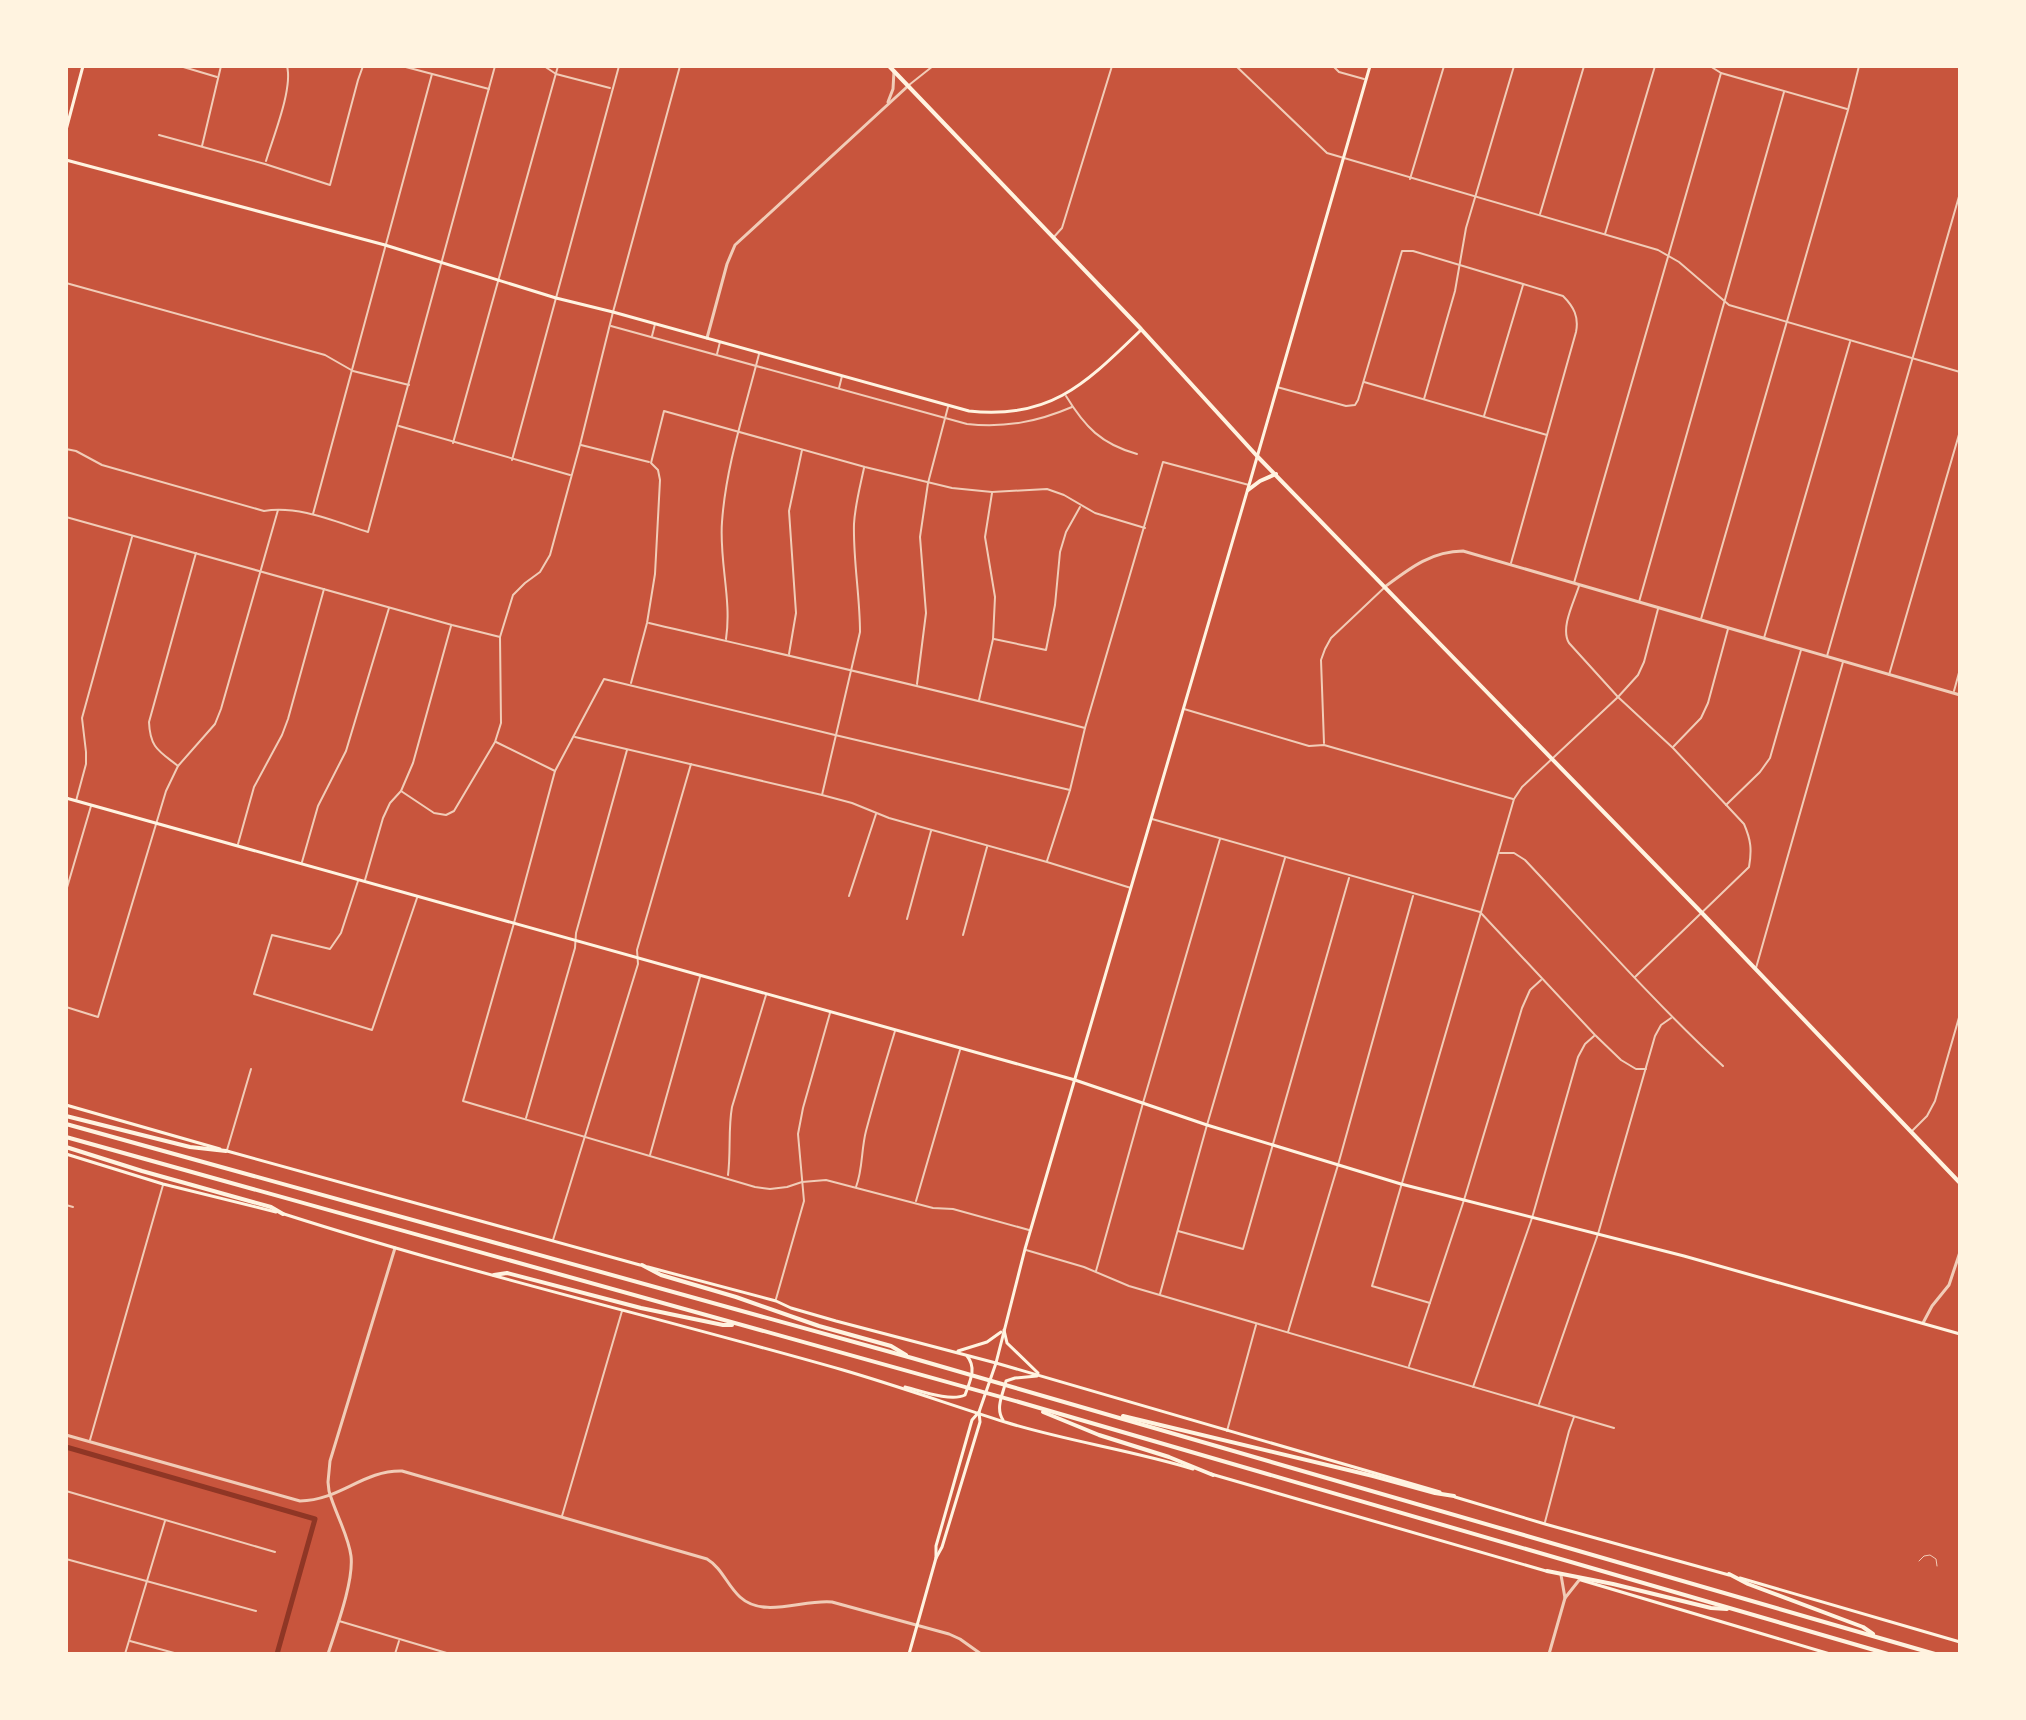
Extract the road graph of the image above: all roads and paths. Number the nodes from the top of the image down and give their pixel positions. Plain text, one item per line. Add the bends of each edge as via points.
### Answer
1 (83, 66) edge
2 (180, 66) edge
3 (221, 66) edge
4 (287, 66) edge
5 (363, 66) edge
6 (402, 66) edge
7 (495, 66) edge
8 (544, 66) edge
9 (558, 66) edge
10 (619, 66) edge
11 (680, 66) edge
12 (933, 66) edge
13 (1112, 66) edge
14 (1236, 66) edge
15 (1333, 66) edge
16 (1370, 66) edge
17 (1444, 66) edge
18 (1514, 66) edge
19 (1584, 66) edge
20 (1655, 66) edge
21 (1710, 66) edge
22 (1859, 66) edge
23 (891, 68) edge
24 (1721, 73) junction
25 (432, 74) junction
26 (556, 74) junction
27 (218, 77) junction
28 (1366, 80) junction
29 (908, 86) junction
30 (489, 89) junction
31 (612, 89) junction
32 (1784, 92) junction
33 (886, 105) junction
34 (1848, 110) junction
35 (66, 130) edge
36 (159, 135) dead end
37 (202, 146) junction
38 (1343, 159) junction
39 (66, 160) edge
40 (265, 164) junction
41 (1410, 179) junction
42 (1960, 193) edge
43 (1475, 197) junction
44 (1540, 217) junction
45 (1604, 235) junction
46 (1053, 238) junction
47 (385, 245) junction
48 (1668, 255) junction
49 (442, 263) junction
50 (1459, 265) junction
51 (499, 279) junction
52 (66, 283) edge
53 (1523, 284) junction
54 (556, 298) junction
55 (1724, 302) junction
56 (613, 312) junction
57 (1786, 322) junction
58 (655, 324) junction
59 (610, 325) junction
60 (1141, 329) junction
61 (652, 337) junction
62 (707, 339) junction
63 (1850, 341) junction
64 (720, 342) junction
65 (760, 353) junction
66 (716, 355) junction
67 (1912, 359) junction
68 (756, 366) junction
69 (353, 371) junction
70 (1960, 372) edge
71 (842, 376) junction
72 (1363, 382) junction
73 (409, 385) junction
74 (1277, 387) junction
75 (839, 389) junction
76 (1065, 395) junction
77 (1424, 399) junction
78 (949, 406) junction
79 (1072, 407) junction
80 (1484, 416) junction
81 (945, 419) junction
82 (398, 426) junction
83 (739, 431) junction
84 (1960, 431) edge
85 (1547, 435) junction
86 (453, 443) junction
87 (580, 445) junction
88 (66, 449) edge
89 (802, 449) junction
90 (1137, 454) dead end
91 (1257, 456) junction
92 (512, 460) junction
93 (651, 463) junction
94 (865, 467) junction
95 (1276, 474) junction
96 (570, 476) junction
97 (928, 483) junction
98 (1249, 488) junction
99 (992, 492) junction
100 (1080, 506) junction
101 (278, 508) junction
102 (312, 515) junction
103 (66, 517) edge
104 (1145, 528) junction
105 (132, 535) junction
106 (196, 552) junction
107 (1510, 565) junction
108 (261, 571) junction
109 (1577, 584) junction
110 (1386, 586) junction
111 (324, 588) junction
112 (1639, 602) junction
113 (389, 607) junction
114 (1658, 607) junction
115 (1701, 620) junction
116 (647, 623) junction
117 (452, 625) junction
118 (1728, 628) junction
119 (500, 637) junction
120 (1764, 638) junction
121 (993, 639) junction
122 (725, 641) junction
123 (1801, 649) junction
124 (788, 656) junction
125 (1827, 656) junction
126 (1844, 661) junction
127 (1960, 669) edge
128 (851, 671) junction
129 (1889, 675) junction
130 (631, 685) junction
131 (917, 685) junction
132 (1953, 693) junction
133 (1960, 695) edge
134 (1618, 697) junction
135 (979, 701) junction
136 (1183, 709) junction
137 (1085, 728) junction
138 (835, 735) junction
139 (573, 736) junction
140 (495, 742) junction
141 (1324, 745) junction
142 (1673, 748) junction
143 (627, 749) junction
144 (1553, 759) junction
145 (691, 764) junction
146 (178, 766) junction
147 (555, 771) junction
148 (1070, 790) junction
149 (401, 791) junction
150 (822, 795) junction
151 (66, 798) edge
152 (1514, 799) junction
153 (76, 801) junction
154 (91, 805) junction
155 (1726, 805) junction
156 (876, 813) junction
157 (1151, 819) junction
158 (156, 823) junction
159 (931, 830) junction
160 (1221, 838) junction
161 (237, 846) junction
162 (988, 846) junction
163 (1498, 852) junction
164 (1286, 857) junction
165 (1047, 862) junction
166 (302, 864) junction
167 (1350, 877) junction
168 (359, 880) junction
169 (365, 882) junction
170 (1131, 888) junction
171 (66, 891) edge
172 (1413, 895) junction
173 (417, 896) junction
174 (849, 896) dead end
175 (1480, 912) junction
176 (1702, 913) junction
177 (907, 919) dead end
178 (514, 923) junction
179 (963, 935) dead end
180 (575, 941) junction
181 (637, 958) junction
182 (1755, 970) junction
183 (700, 976) junction
184 (1635, 977) junction
185 (1542, 980) junction
186 (766, 994) junction
187 (66, 1007) edge
188 (830, 1012) junction
189 (1960, 1014) edge
190 (1671, 1018) junction
191 (895, 1030) junction
192 (1595, 1035) junction
193 (960, 1048) junction
194 (1723, 1066) dead end
195 (251, 1069) dead end
196 (1646, 1069) junction
197 (1075, 1080) junction
198 (1143, 1103) junction
199 (66, 1105) edge
200 (66, 1116) edge
201 (526, 1119) junction
202 (66, 1124) edge
203 (1207, 1125) junction
204 (1911, 1133) junction
205 (586, 1136) junction
206 (66, 1137) edge
207 (1272, 1146) junction
208 (66, 1147) edge
209 (226, 1151) junction
210 (66, 1154) edge
211 (650, 1157) junction
212 (1338, 1165) junction
213 (728, 1177) junction
214 (802, 1182) junction
215 (1960, 1183) edge
216 (163, 1184) junction
217 (1401, 1184) junction
218 (856, 1188) junction
219 (1464, 1200) junction
220 (915, 1203) junction
221 (66, 1205) edge
222 (73, 1207) dead end
223 (283, 1214) junction
224 (1532, 1218) junction
225 (1031, 1231) junction
226 (1178, 1231) junction
227 (1598, 1234) junction
228 (553, 1241) junction
229 (395, 1248) junction
230 (1025, 1249) junction
231 (1960, 1252) edge
232 (642, 1265) junction
233 (1095, 1273) junction
234 (494, 1275) junction
235 (1160, 1295) junction
236 (776, 1301) junction
237 (1430, 1303) junction
238 (623, 1310) junction
239 (1923, 1323) junction
240 (738, 1324) junction
241 (1256, 1324) junction
242 (1004, 1329) junction
243 (1288, 1333) junction
244 (1960, 1334) edge
245 (955, 1352) junction
246 (967, 1356) junction
247 (912, 1358) junction
248 (996, 1363) junction
249 (1409, 1368) junction
250 (1041, 1376) junction
251 (889, 1384) junction
252 (1473, 1387) junction
253 (1020, 1403) junction
254 (1070, 1404) junction
255 (1538, 1405) junction
256 (979, 1412) junction
257 (1575, 1415) junction
258 (1004, 1422) junction
259 (1614, 1428) dead end
260 (1227, 1431) junction
261 (66, 1435) edge
262 (89, 1441) junction
263 (1213, 1475) junction
264 (66, 1491) edge
265 (331, 1496) junction
266 (1454, 1496) junction
267 (562, 1517) junction
268 (165, 1520) junction
269 (1545, 1524) junction
270 (275, 1552) dead end
271 (936, 1558) junction
272 (66, 1559) edge
273 (1919, 1561) dead end
274 (1937, 1566) dead end
275 (1547, 1571) junction
276 (1729, 1574) junction
277 (1561, 1575) junction
278 (1580, 1579) junction
279 (147, 1581) junction
280 (1565, 1598) junction
281 (256, 1611) dead end
282 (1741, 1611) junction
283 (338, 1621) junction
284 (917, 1625) junction
285 (1878, 1637) junction
286 (399, 1640) junction
287 (129, 1641) junction
288 (1960, 1642) edge
289 (125, 1654) edge
290 (178, 1654) edge
291 (328, 1654) edge
292 (395, 1654) edge
293 (450, 1654) edge
294 (909, 1654) edge
295 (981, 1654) edge
296 (1549, 1654) edge
297 (1830, 1654) edge
298 (1888, 1654) edge
299 (1935, 1654) edge

1 - 35 main road
2 - 27 street
3 - 27 street
4 - 40 street via 288,87
5 - 40 street via 330,185
6 - 25 street
7 - 30 street
8 - 26 street
9 - 26 street
10 - 31 street
11 - 56 street
12 - 29 street
13 - 46 street via 1062,228
14 - 38 street via 1327,153
15 - 28 street
16 - 28 main road
17 - 41 street
18 - 43 street
19 - 44 street
20 - 45 street
21 - 24 street
22 - 34 street
23 - 29 main road
23 - 33 street via 893,89
24 - 32 street
24 - 48 street
25 - 30 street
25 - 47 street
26 - 31 street
26 - 51 street
27 - 37 street
28 - 38 main road
29 - 33 street
29 - 46 main road
30 - 49 street
31 - 54 street
32 - 34 street
32 - 55 street
33 - 62 street via 735,245
34 - 57 street
36 - 37 street
37 - 40 street
38 - 41 street
38 - 74 main road
39 - 47 main road
41 - 43 street
42 - 67 street
43 - 44 street
43 - 50 street
44 - 45 street
45 - 48 street
46 - 60 main road
47 - 49 main road
47 - 69 street
48 - 55 street
48 - 109 street
49 - 51 main road
49 - 73 street
50 - 53 street
50 - 72 street via 1402,251
50 - 77 street
51 - 54 main road
51 - 86 street
52 - 69 street via 325,355
53 - 80 street
53 - 85 street via 1563,296 1578,321
54 - 56 main road
54 - 92 street
55 - 57 street
55 - 112 street
56 - 58 main road
56 - 59 street
57 - 63 street
57 - 115 street
58 - 61 street
58 - 62 main road
59 - 61 street
59 - 87 street
60 - 76 main road
60 - 91 main road
61 - 66 street
62 - 64 main road
63 - 67 street
63 - 120 street
64 - 65 main road
64 - 66 street
65 - 68 street
65 - 71 main road
66 - 68 street
67 - 70 street
67 - 125 street
68 - 75 street
68 - 83 street
69 - 73 street
69 - 102 street
71 - 75 street
71 - 78 main road
72 - 74 street via 1355,405 1346,406
72 - 77 street
73 - 82 street
74 - 91 main road
75 - 81 street
76 - 78 main road via 1014,412
76 - 79 street
77 - 80 street
78 - 81 street
79 - 81 street via 1008,425
79 - 90 street via 1110,445
80 - 85 street
81 - 97 street
82 - 86 street
82 - 102 street via 368,532
83 - 89 street
83 - 93 street via 664,411
83 - 122 street via 721,527 729,618
84 - 129 street
85 - 107 street
86 - 92 street
87 - 93 street
87 - 96 street
88 - 101 street via 102,465 264,511
89 - 94 street
89 - 124 street via 789,511 796,613
91 - 95 main road
91 - 98 main road
92 - 96 street
93 - 116 street via 660,480
94 - 97 street
94 - 128 street via 854,527 860,632
95 - 98 main road
95 - 110 main road
96 - 119 street via 550,555 540,572 513,595
97 - 99 street
97 - 131 street via 920,537 926,613
98 - 104 street via 1163,462
98 - 136 main road
99 - 100 street via 1047,489
99 - 121 street via 985,537 995,597
100 - 104 street
100 - 121 street via 1060,552 1046,650
101 - 102 street
101 - 108 street
103 - 105 street
104 - 137 street
105 - 106 street
105 - 153 street via 82,718 86,764
106 - 108 street
106 - 146 street via 149,722 153,747
107 - 109 street
107 - 110 street via 1450,551 1416,563
108 - 111 street
108 - 146 street via 215,724
109 - 112 street
109 - 134 street via 1565,637
110 - 141 street via 1325,649
110 - 144 main road
111 - 113 street
111 - 161 street via 288,719 254,787
112 - 114 street
113 - 117 street
113 - 166 street via 346,751 318,806
114 - 115 street
114 - 134 street via 1644,662
115 - 118 street
116 - 122 street
116 - 130 street
117 - 119 street
117 - 149 street
118 - 120 street
118 - 142 street via 1708,703
119 - 140 street via 501,723
120 - 123 street
121 - 135 street
122 - 124 street
123 - 125 street
123 - 155 street via 1770,758
124 - 128 street
125 - 126 street
126 - 129 street
126 - 182 street
127 - 132 street
128 - 131 street
128 - 138 street
129 - 132 street
130 - 138 street
130 - 139 street via 604,679
131 - 135 street
132 - 133 street
134 - 142 street
134 - 144 street
135 - 137 street
136 - 141 street via 1309,746
136 - 157 main road
137 - 148 street
138 - 148 street
138 - 150 street
139 - 143 street
139 - 147 street
140 - 147 street
140 - 149 street via 454,811 434,813
141 - 152 street
142 - 155 street
143 - 145 street
143 - 180 street
144 - 152 street
144 - 176 main road
145 - 150 street
145 - 181 street
146 - 158 street
147 - 178 street
148 - 165 street
149 - 169 street via 383,818
150 - 156 street
151 - 153 main road
152 - 163 street
153 - 154 main road
154 - 158 main road
154 - 171 street
155 - 176 street via 1750,838 1749,867
156 - 159 street
156 - 174 street
157 - 160 street
157 - 170 main road
158 - 161 main road
158 - 187 street via 98,1017
159 - 162 street
159 - 177 street
160 - 164 street
160 - 198 street
161 - 166 main road
162 - 165 street
162 - 179 street
163 - 175 street
163 - 184 street via 1525,860
164 - 167 street
164 - 203 street
165 - 170 street
166 - 168 main road
167 - 172 street
167 - 207 street
168 - 169 main road
168 - 173 street via 330,949 272,935 254,994 372,1030
169 - 173 main road
170 - 197 main road
172 - 175 street
172 - 212 street
173 - 178 main road
175 - 185 street
175 - 217 street
176 - 182 main road
176 - 184 street
178 - 180 main road
178 - 201 street via 463,1101
180 - 181 main road
180 - 201 street
181 - 183 main road
181 - 205 street
182 - 204 main road
183 - 186 main road
183 - 211 street
184 - 190 street
185 - 192 street
185 - 219 street via 1522,1008
186 - 188 main road
186 - 213 street via 732,1107
188 - 191 main road
188 - 214 street via 798,1134
189 - 204 street via 1935,1101
190 - 194 street
190 - 196 street via 1655,1036
191 - 193 main road
191 - 218 street
192 - 196 street via 1621,1060
192 - 224 street via 1578,1057
193 - 197 main road
193 - 220 street
195 - 209 street
196 - 227 street
197 - 198 main road
197 - 225 main road
198 - 203 main road
198 - 233 street
199 - 209 main road
200 - 209 main road
201 - 205 street
202 - 247 main road
203 - 207 main road
203 - 226 street
204 - 215 main road
205 - 211 street
205 - 228 street
206 - 240 main road
207 - 212 main road
207 - 226 street via 1243,1249
208 - 223 main road
209 - 228 main road
210 - 216 main road
211 - 213 street
212 - 217 main road
212 - 243 street
213 - 214 street via 770,1189
214 - 218 street via 826,1180
214 - 236 street via 804,1201
216 - 223 main road
216 - 262 street
217 - 219 main road
217 - 237 street via 1372,1286
218 - 220 street
219 - 224 main road
219 - 237 street
220 - 225 street
221 - 222 street
223 - 229 main road
224 - 227 main road
224 - 252 street
225 - 230 main road
226 - 235 street
227 - 239 main road
227 - 255 street
228 - 232 main road
229 - 234 main road
229 - 265 street via 330,1461
230 - 233 street
230 - 242 main road
231 - 239 street via 1949,1285
232 - 236 main road
232 - 247 main road via 891,1346
233 - 235 street
234 - 238 main road
234 - 240 main road via 507,1273 675,1316
235 - 241 street
236 - 245 main road
237 - 249 street
238 - 251 main road
238 - 267 street
239 - 244 main road
240 - 253 main road
241 - 243 street
241 - 260 street
242 - 245 main road via 987,1342
242 - 248 main road
242 - 250 main road via 1007,1343
243 - 249 street
245 - 246 main road
246 - 248 main road
246 - 251 main road via 973,1370 962,1397
247 - 254 main road
248 - 250 main road
248 - 256 main road
249 - 252 street
250 - 258 main road via 1006,1381 999,1407
250 - 260 main road
251 - 256 main road
252 - 255 street
253 - 263 main road
253 - 282 main road
254 - 266 main road
254 - 285 main road
255 - 257 street
256 - 258 main road
256 - 271 main road
256 - 271 main road via 972,1420
257 - 259 street
257 - 269 street
258 - 263 main road
260 - 266 main road
261 - 262 street
262 - 265 street via 300,1501
263 - 275 main road
264 - 268 street
265 - 267 street via 375,1475 402,1471
265 - 283 street via 351,1557
266 - 269 main road
267 - 284 street via 707,1559 742,1599 760,1607 823,1601
268 - 270 street
268 - 279 street
269 - 276 main road
271 - 284 main road
272 - 279 street
273 - 274 lane via 1930,1555
275 - 277 main road
275 - 282 main road
276 - 285 main road
276 - 288 main road
277 - 278 main road
277 - 280 street
278 - 280 street
278 - 297 main road
279 - 281 street
279 - 287 street
280 - 296 street
282 - 298 main road
283 - 286 street
283 - 291 street
284 - 294 main road
284 - 295 street via 949,1634
285 - 299 main road
286 - 292 street
286 - 293 street
287 - 289 street
287 - 290 street

